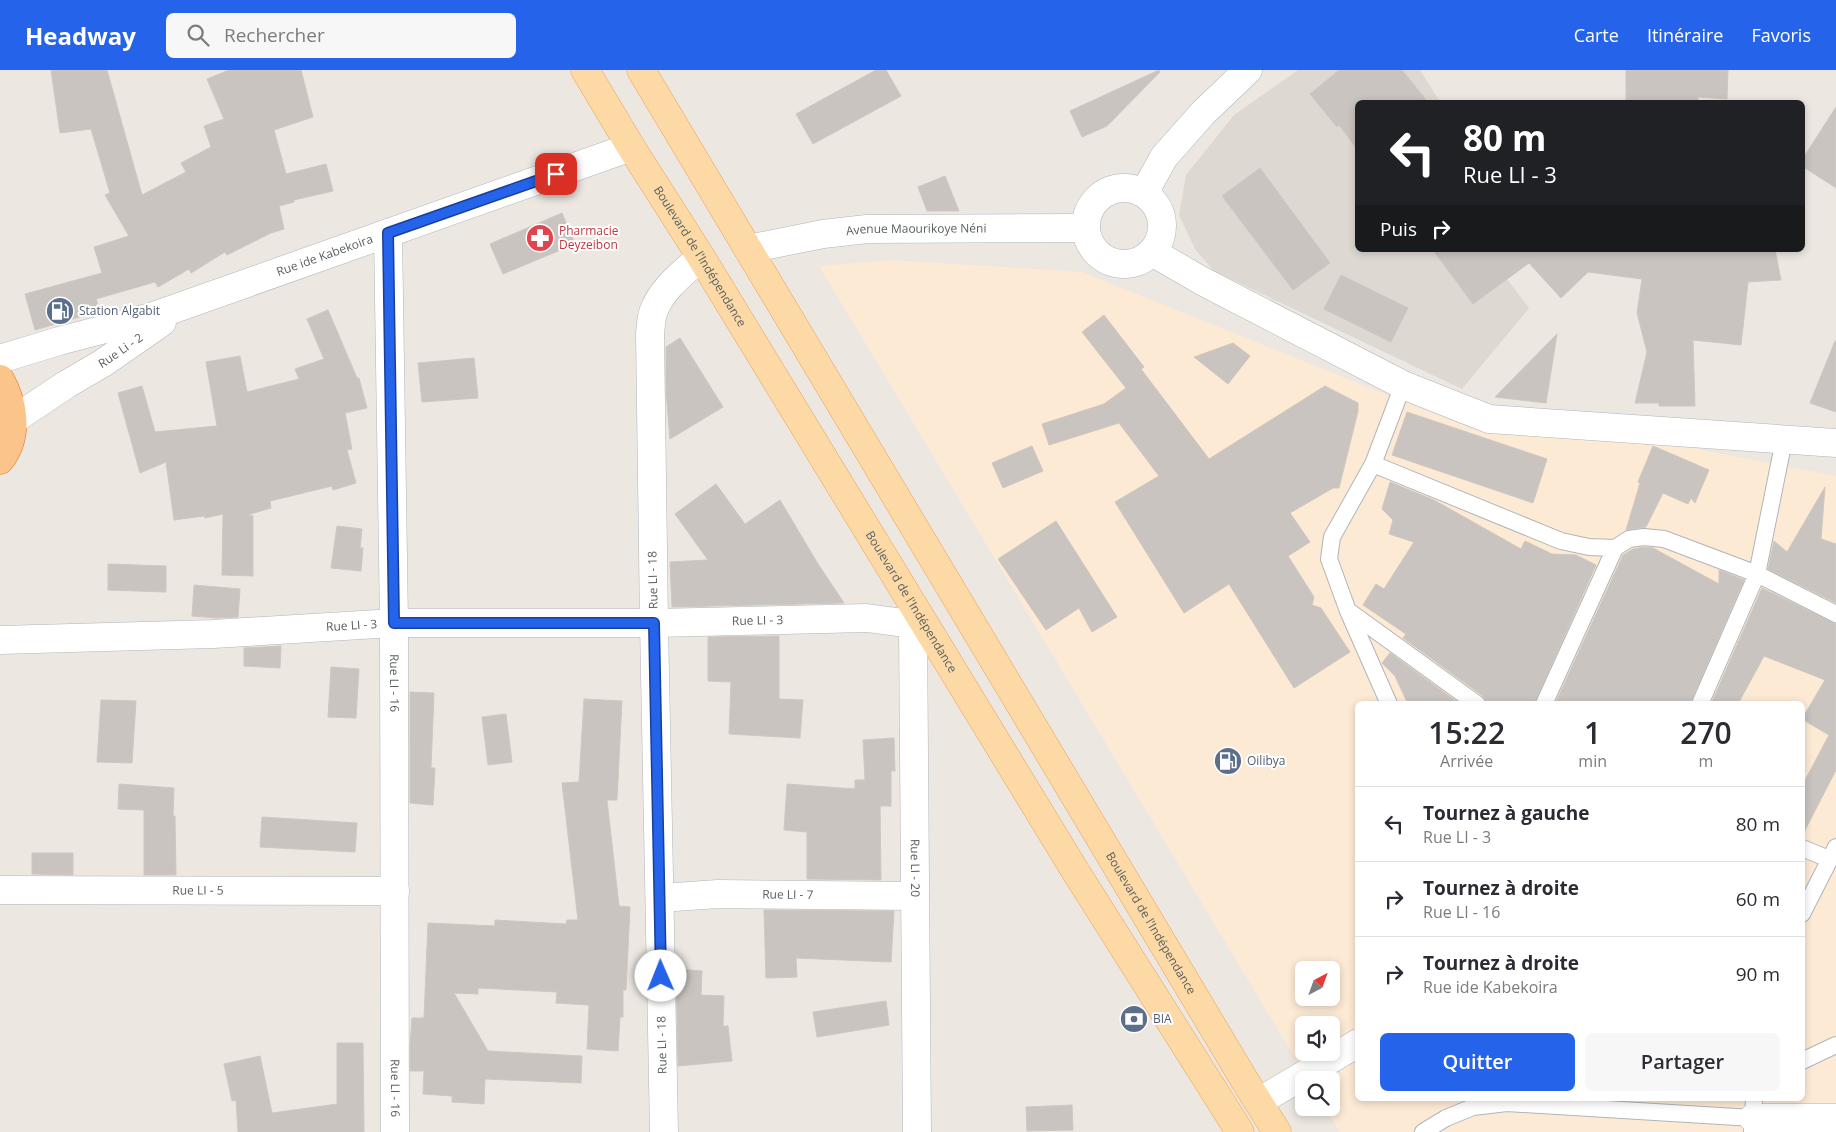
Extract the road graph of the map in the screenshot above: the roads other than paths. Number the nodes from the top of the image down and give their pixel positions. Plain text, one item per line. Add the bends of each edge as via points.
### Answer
1 (585, 70) edge
2 (641, 70) edge
3 (1248, 70) edge
4 (631, 148) junction
5 (1144, 193) junction
6 (1086, 228) junction
7 (388, 233) junction
8 (748, 249) junction
9 (1152, 252) junction
10 (701, 257) junction
11 (188, 304) junction
12 (0, 359) edge
13 (0, 379) edge
14 (1403, 385) junction
15 (13, 420) junction
16 (1784, 440) junction
17 (1836, 443) edge
18 (0, 460) edge
19 (1373, 464) junction
20 (1615, 548) junction
21 (1756, 574) junction
22 (1348, 611) junction
23 (1836, 614) edge
24 (394, 623) junction
25 (654, 623) junction
26 (924, 633) junction
27 (0, 640) edge
28 (1388, 701) edge
29 (1473, 701) edge
30 (1545, 701) edge
31 (1701, 701) edge
32 (1805, 848) edge
33 (1833, 853) edge
34 (0, 890) edge
35 (395, 891) junction
36 (915, 896) junction
37 (660, 898) junction
38 (1805, 908) edge
39 (1355, 1044) edge
40 (1836, 1046) edge
41 (1805, 1060) edge
42 (1255, 1090) junction
43 (1753, 1116) edge
44 (1836, 1118) edge
45 (396, 1132) edge
46 (664, 1132) edge
47 (917, 1132) edge
48 (1240, 1132) edge
49 (1277, 1132) edge
50 (1423, 1132) edge

1 - 4 main road, Boulevard de l'Indépendance
2 - 8 main road, Boulevard de l'Indépendance
3 - 5 street via 1164,157
4 - 7 street, Rue ide Kabekoira
4 - 10 main road, Boulevard de l'Indépendance
5 - 6 street via 1122,188 1100,197 1092,206
5 - 9 street via 1159,210 1162,221 1159,243
6 - 8 street, Avenue Maourikoye Néni via 867,229
6 - 9 street via 1096,251 1117,264 1142,260
7 - 11 street, Rue ide Kabekoira
7 - 24 street, Rue LI - 16
8 - 42 main road, Boulevard de l'Indépendance
9 - 14 street via 1202,282
10 - 25 street, Rue LI - 18 via 659,300 650,333
10 - 26 main road, Boulevard de l'Indépendance
11 - 12 street, Rue Li - 2
11 - 15 street, Rue Li - 2 via 104,363
13 - 15 highway via 10,399
14 - 16 street via 1489,419
14 - 19 lane
15 - 18 highway via 10,440
16 - 17 street
16 - 21 lane
19 - 20 lane via 1561,541
19 - 22 lane via 1332,537 1329,559
20 - 21 lane via 1629,539 1664,539
20 - 30 lane
21 - 23 lane
21 - 31 lane
22 - 28 lane
22 - 29 lane
24 - 25 street, Rue LI - 3
24 - 27 street, Rue LI - 3 via 212,634
24 - 35 street, Rue LI - 16
25 - 26 street, Rue LI - 3 via 867,618 892,620
25 - 37 street, Rue LI - 18
26 - 36 street, Rue LI - 20
26 - 48 main road, Boulevard de l'Indépendance
32 - 33 lane
33 - 38 lane
34 - 35 street, Rue LI - 5
35 - 45 street, Rue LI - 16
36 - 37 street, Rue LI - 7 via 718,894
36 - 47 street, Rue LI - 20
37 - 46 street, Rue LI - 18
39 - 42 street
40 - 41 lane
42 - 49 main road, Boulevard de l'Indépendance
43 - 44 street
43 - 50 lane via 1506,1103 1473,1107

